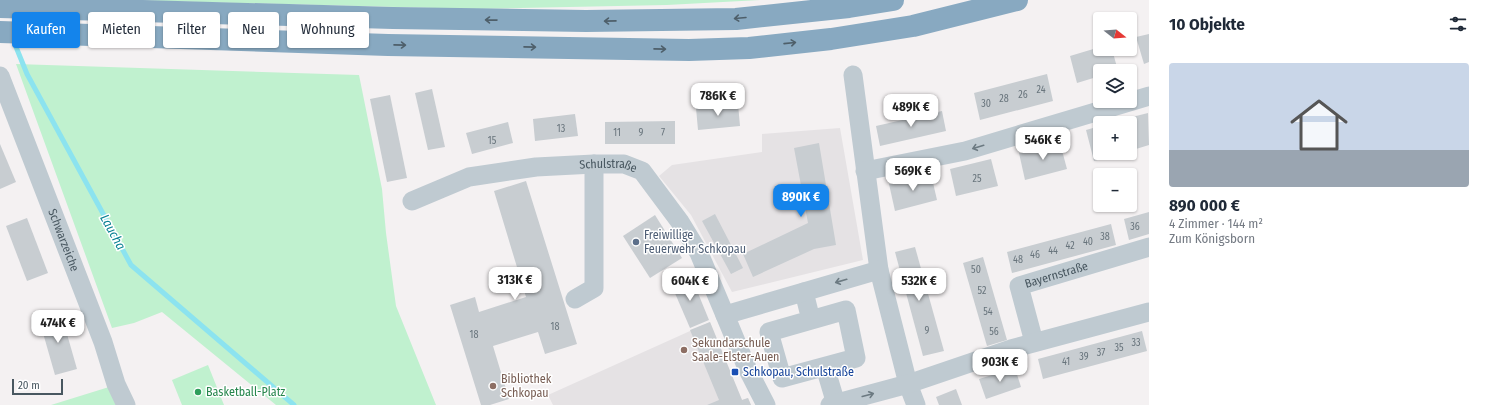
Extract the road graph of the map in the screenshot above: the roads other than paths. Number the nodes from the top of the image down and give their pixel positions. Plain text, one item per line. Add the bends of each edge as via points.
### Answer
1 (871, 0) edge
2 (893, 0) edge
3 (1018, 0) edge
4 (0, 7) edge
5 (849, 7) junction
6 (0, 32) edge
7 (853, 75) dead end
8 (0, 76) edge
9 (1149, 96) edge
10 (594, 164) junction
11 (865, 171) junction
12 (412, 201) dead end
13 (1149, 247) edge
14 (879, 270) junction
15 (804, 292) junction
16 (575, 298) dead end
17 (1149, 312) edge
18 (725, 315) junction
19 (812, 320) junction
20 (1034, 342) junction
21 (825, 367) junction
22 (908, 384) junction
23 (833, 404) edge
24 (126, 405) edge
25 (766, 405) edge
26 (916, 405) edge

1 - 5 highway
2 - 5 highway
6 -> 3 highway via 412,45 689,50 749,48 831,39 913,26
5 -> 4 highway via 736,19 586,21
7 - 11 street
8 - 24 street, Schwarzeiche
9 -> 11 street via 965,151
10 - 12 street, Schulstraße via 536,167 477,175
10 - 16 street via 594,288
10 - 18 street, Schulstraße via 624,164 642,171 680,222 699,253
11 - 14 street
13 - 20 street, Bayernstraße via 1019,286
14 -> 15 street
14 - 22 street
15 - 18 street
15 - 19 street
17 - 20 street
18 - 25 street, Schulstraße
19 - 21 street via 846,310 856,358
19 - 21 street via 769,332 782,378
20 - 22 street
21 - 23 street
23 -> 22 street
22 - 26 street

